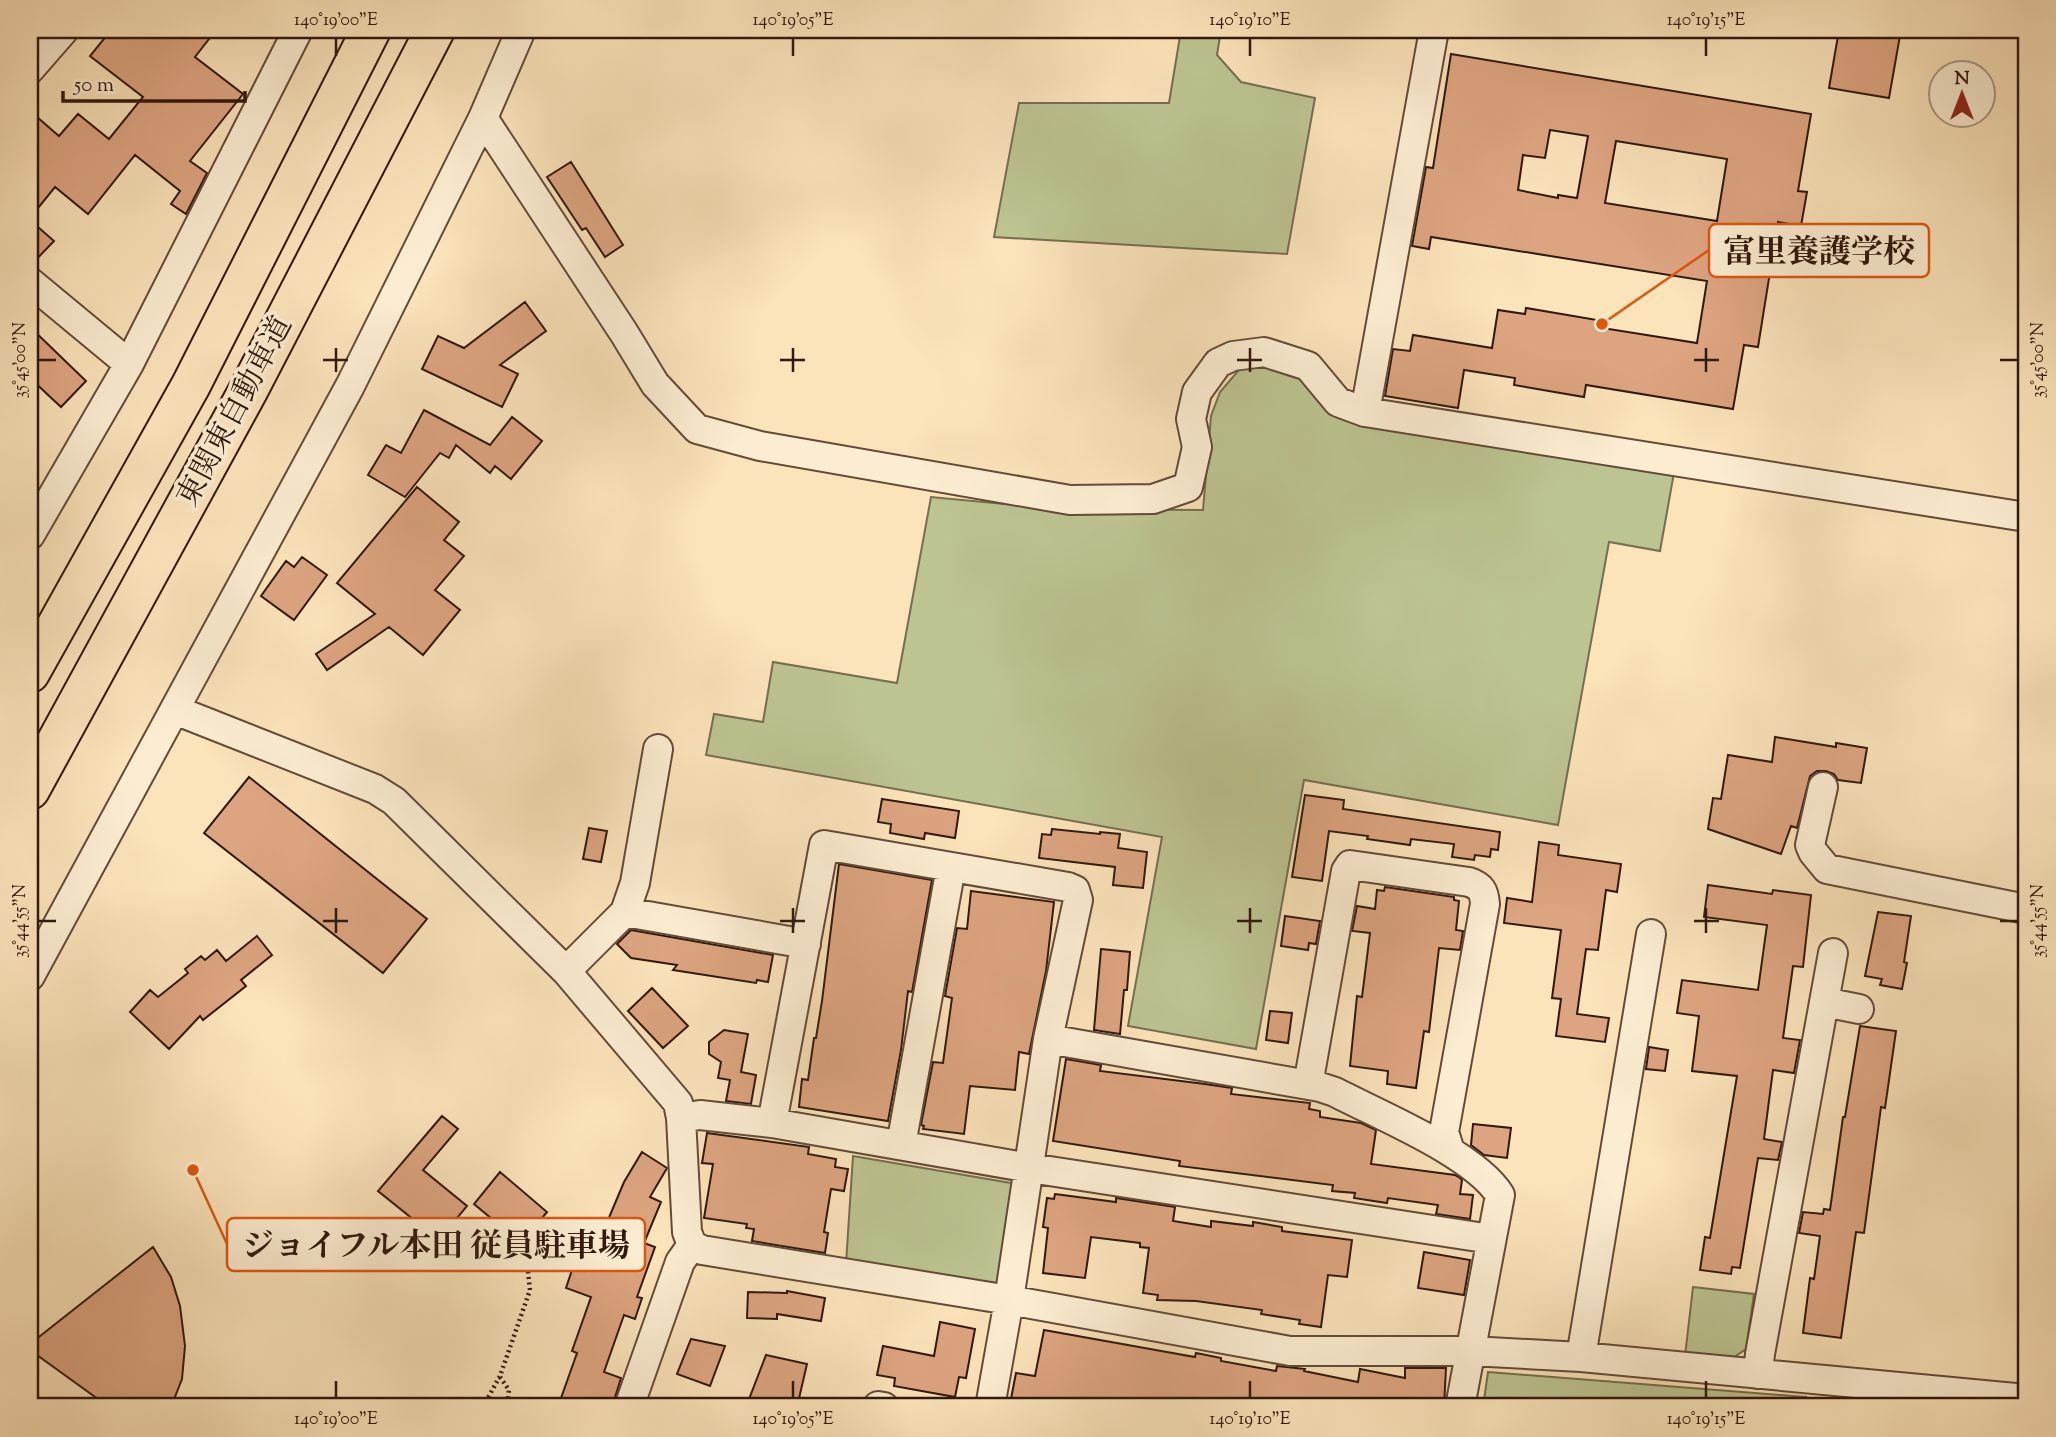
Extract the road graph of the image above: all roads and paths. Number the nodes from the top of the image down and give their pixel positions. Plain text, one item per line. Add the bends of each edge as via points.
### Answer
1 (64, 30) edge
2 (298, 30) edge
3 (371, 30) edge
4 (435, 30) edge
5 (520, 30) edge
6 (1434, 30) edge
7 (30, 69) edge
8 (483, 118) junction
9 (30, 282) edge
10 (129, 364) junction
11 (1365, 412) junction
12 (2026, 517) edge
13 (30, 535) edge
14 (30, 673) edge
15 (175, 709) junction
16 (658, 750) dead end
17 (36, 779) edge
18 (1823, 788) dead end
19 (30, 804) edge
20 (951, 867) junction
21 (2026, 909) edge
22 (625, 912) junction
23 (1651, 933) dead end
24 (806, 944) junction
25 (1833, 953) dead end
26 (566, 971) junction
27 (30, 976) edge
28 (1825, 1002) junction
29 (1859, 1009) dead end
30 (1048, 1039) junction
31 (1308, 1085) junction
32 (681, 1118) junction
33 (772, 1123) junction
34 (901, 1145) junction
35 (1450, 1151) junction
36 (1030, 1168) junction
37 (1491, 1239) junction
38 (692, 1245) junction
39 (528, 1272) dead end
40 (1009, 1300) junction
41 (1471, 1351) junction
42 (1581, 1357) junction
43 (1758, 1374) junction
44 (500, 1376) junction
45 (2026, 1399) edge
46 (483, 1407) edge
47 (507, 1407) edge
48 (629, 1407) edge
49 (990, 1407) edge
50 (1461, 1407) edge

1 - 7 street
2 - 10 street
3 - 14 highway, 東関東自動車道 via 191,385
4 - 17 highway, 東関東自動車道 via 249,389
5 - 8 street
6 - 11 street
8 - 11 street via 655,384 697,429 760,446 1070,500 1153,499 1188,487 1197,447 1191,419 1197,392 1217,363 1233,356 1264,352 1308,366 1338,402
8 - 15 street via 350,386
9 - 10 street
10 - 13 street
11 - 12 street
15 - 26 street via 375,789 394,801
15 - 27 street
16 - 22 street via 635,883
17 - 19 highway, 東関東自動車道
18 - 21 street via 1810,845 1828,869
20 - 24 street via 824,845
20 - 30 street via 1075,890 1078,900
20 - 34 street
22 - 24 street
22 - 26 street
23 - 42 street
24 - 33 street
25 - 28 street
26 - 32 street via 678,1103
28 - 29 street
28 - 43 street
30 - 31 street
30 - 36 street
31 - 35 street via 1335,1092
31 - 35 street via 1350,865 1479,886 1485,904 1444,1132
32 - 33 street via 700,1115
32 - 38 street via 687,1232
33 - 34 street
34 - 36 street
35 - 37 street via 1500,1195
36 - 37 street
36 - 40 street
37 - 41 street
38 - 40 street via 715,1254
38 - 48 street via 680,1262
39 - 44 path via 530,1290
40 - 41 street via 1290,1351
40 - 49 street
41 - 42 street
41 - 50 street
42 - 43 street
43 - 45 street
44 - 46 path
44 - 47 path via 509,1390

